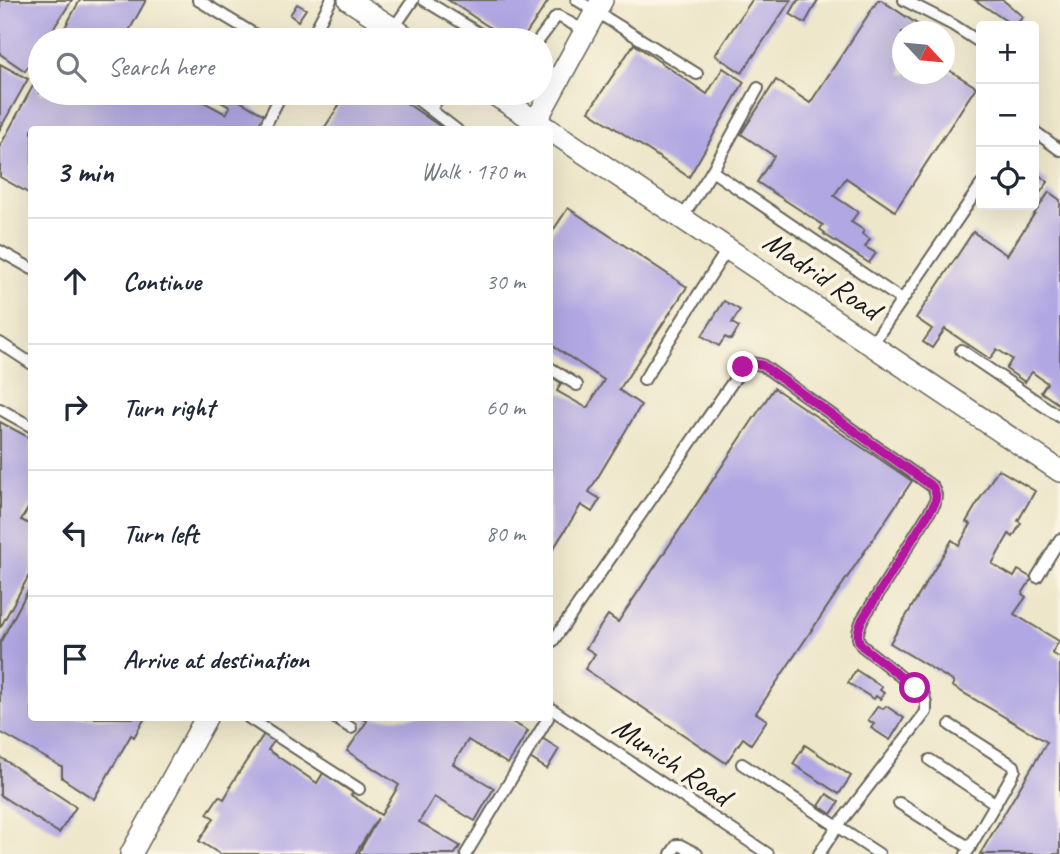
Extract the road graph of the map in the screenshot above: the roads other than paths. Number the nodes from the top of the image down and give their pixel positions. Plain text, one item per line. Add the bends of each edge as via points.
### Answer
1 (198, 0) edge
2 (331, 0) edge
3 (349, 0) edge
4 (412, 0) edge
5 (424, 0) edge
6 (578, 0) edge
7 (904, 0) edge
8 (599, 6) edge
9 (244, 28) edge
10 (316, 28) edge
11 (391, 28) edge
12 (394, 28) edge
13 (470, 28) edge
14 (548, 28) edge
15 (585, 31) junction
16 (976, 40) edge
17 (697, 74) dead end
18 (758, 88) dead end
19 (553, 102) edge
20 (276, 105) edge
21 (425, 105) edge
22 (433, 105) edge
23 (509, 105) edge
24 (551, 105) edge
25 (430, 109) junction
26 (264, 126) edge
27 (452, 126) edge
28 (538, 126) edge
29 (542, 126) edge
30 (1039, 134) edge
31 (553, 136) edge
32 (1060, 149) edge
33 (712, 171) junction
34 (976, 192) edge
35 (682, 218) junction
36 (728, 248) junction
37 (0, 251) edge
38 (28, 267) edge
39 (902, 300) junction
40 (0, 343) edge
41 (872, 344) junction
42 (961, 349) dead end
43 (28, 361) edge
44 (553, 370) edge
45 (644, 380) dead end
46 (577, 385) dead end
47 (0, 409) edge
48 (1060, 417) edge
49 (28, 425) edge
50 (1060, 471) edge
51 (1060, 540) edge
52 (1037, 577) dead end
53 (553, 641) dead end
54 (553, 715) edge
55 (204, 721) edge
56 (254, 721) edge
57 (340, 721) edge
58 (545, 721) edge
59 (950, 725) dead end
60 (351, 728) dead end
61 (930, 760) dead end
62 (742, 764) dead end
63 (359, 789) dead end
64 (899, 803) dead end
65 (996, 804) junction
66 (837, 827) junction
67 (751, 843) junction
68 (968, 851) edge
69 (131, 854) edge
70 (466, 854) edge
71 (671, 854) edge
72 (697, 854) edge
73 (744, 854) edge
74 (768, 854) edge
75 (819, 854) edge
76 (878, 854) edge

1 - 9 lane
2 - 10 lane
3 - 11 street
4 - 12 lane
5 - 13 lane
6 - 8 lane
7 - 16 lane
8 - 15 street
8 - 17 lane
14 - 15 lane via 558,16
15 - 19 street
18 - 33 lane
20 - 26 lane
21 - 25 lane
22 - 25 lane
23 - 28 street, Madrid Road
24 - 29 street
25 - 27 lane
30 - 32 lane
31 - 35 street, Madrid Road
33 - 35 lane
33 - 39 lane
34 - 39 lane
35 - 36 street, Madrid Road
36 - 41 street, Madrid Road
36 - 45 lane
37 - 38 lane
39 - 41 lane
40 - 43 lane
41 - 50 street, Madrid Road
42 - 48 lane
44 - 46 lane
47 - 49 lane
51 - 52 lane
53 - 66 lane via 743,367 762,365 933,487 936,495 857,631 862,646 924,695 926,712
54 - 67 lane, Munich Road
55 - 69 street
56 - 63 lane
57 - 60 lane
58 - 70 lane
59 - 65 lane via 1014,766
61 - 65 lane
62 - 66 lane
64 - 68 lane
65 - 68 lane
66 - 75 lane
66 - 76 lane
67 - 73 lane
67 - 74 lane, Munich Road
71 - 72 lane via 677,845

